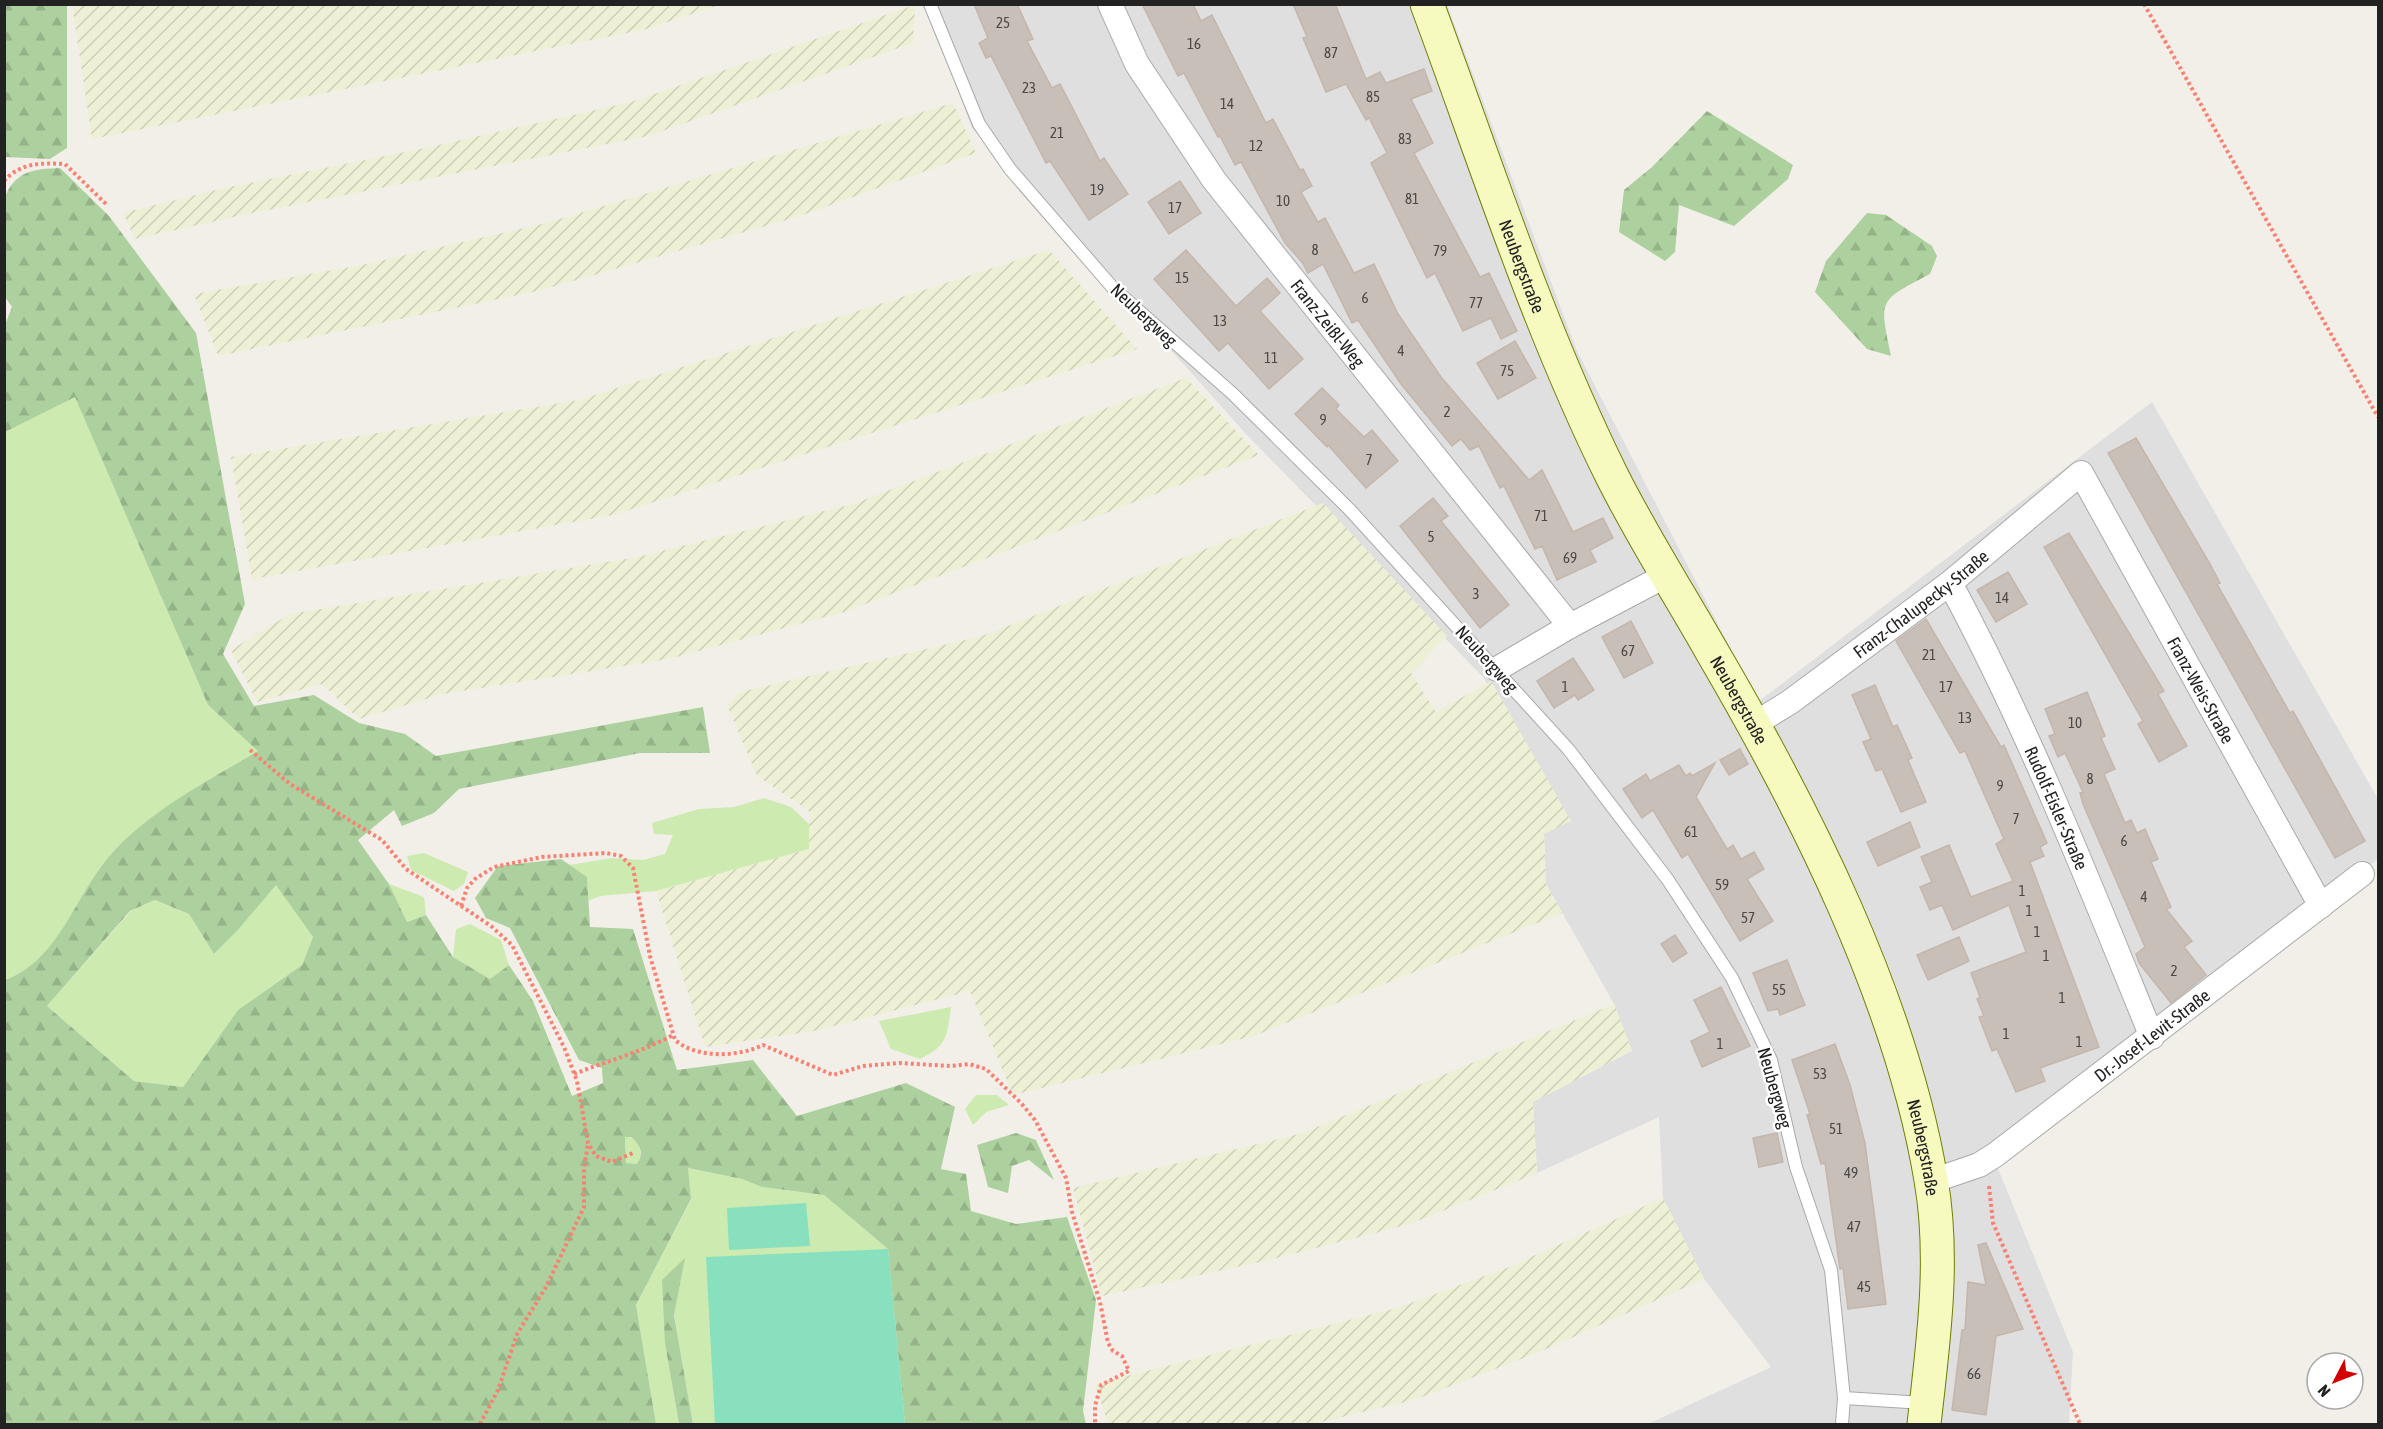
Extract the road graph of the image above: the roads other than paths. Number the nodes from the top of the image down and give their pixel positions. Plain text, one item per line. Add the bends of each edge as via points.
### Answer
1 (930, 4) edge
2 (1110, 4) edge
3 (1427, 4) edge
4 (2081, 473) joint
5 (1667, 575) junction
6 (1950, 583) junction
7 (1570, 626) junction
8 (1497, 669) junction
9 (1753, 725) junction
10 (2362, 874) dead end
11 (2321, 906) junction
12 (2152, 1037) junction
13 (1932, 1181) junction
14 (1844, 1398) junction
15 (1925, 1414) edge
16 (1842, 1425) edge

1 - 8 lane, Neubergweg via 979,124 1010,170 1113,288 1233,394 1349,509
2 - 7 street, Franz-Zeißl-Weg via 1137,63 1214,180
3 - 5 street, Neubergstraße via 1554,348 1614,480
4 - 6 street, Franz-Chalupecky-Straße
4 - 11 street, Franz-Weis-Straße
5 - 7 street
5 - 9 street, Neubergstraße
6 - 9 street, Franz-Chalupecky-Straße
6 - 12 street, Rudolf-Eisler-Straße via 2033,748
7 - 8 street
8 - 14 lane, Neubergweg via 1594,780 1740,991 1771,1060 1796,1167 1831,1270
9 - 13 street, Neubergstraße via 1825,864 1871,974 1904,1072
10 - 11 street, Dr.-Josef-Levit-Straße
11 - 12 street, Dr.-Josef-Levit-Straße
12 - 13 street, Dr.-Josef-Levit-Straße via 1979,1165
13 - 15 street, Neubergstraße via 1937,1263
14 - 15 lane
14 - 16 lane, Neubergweg

